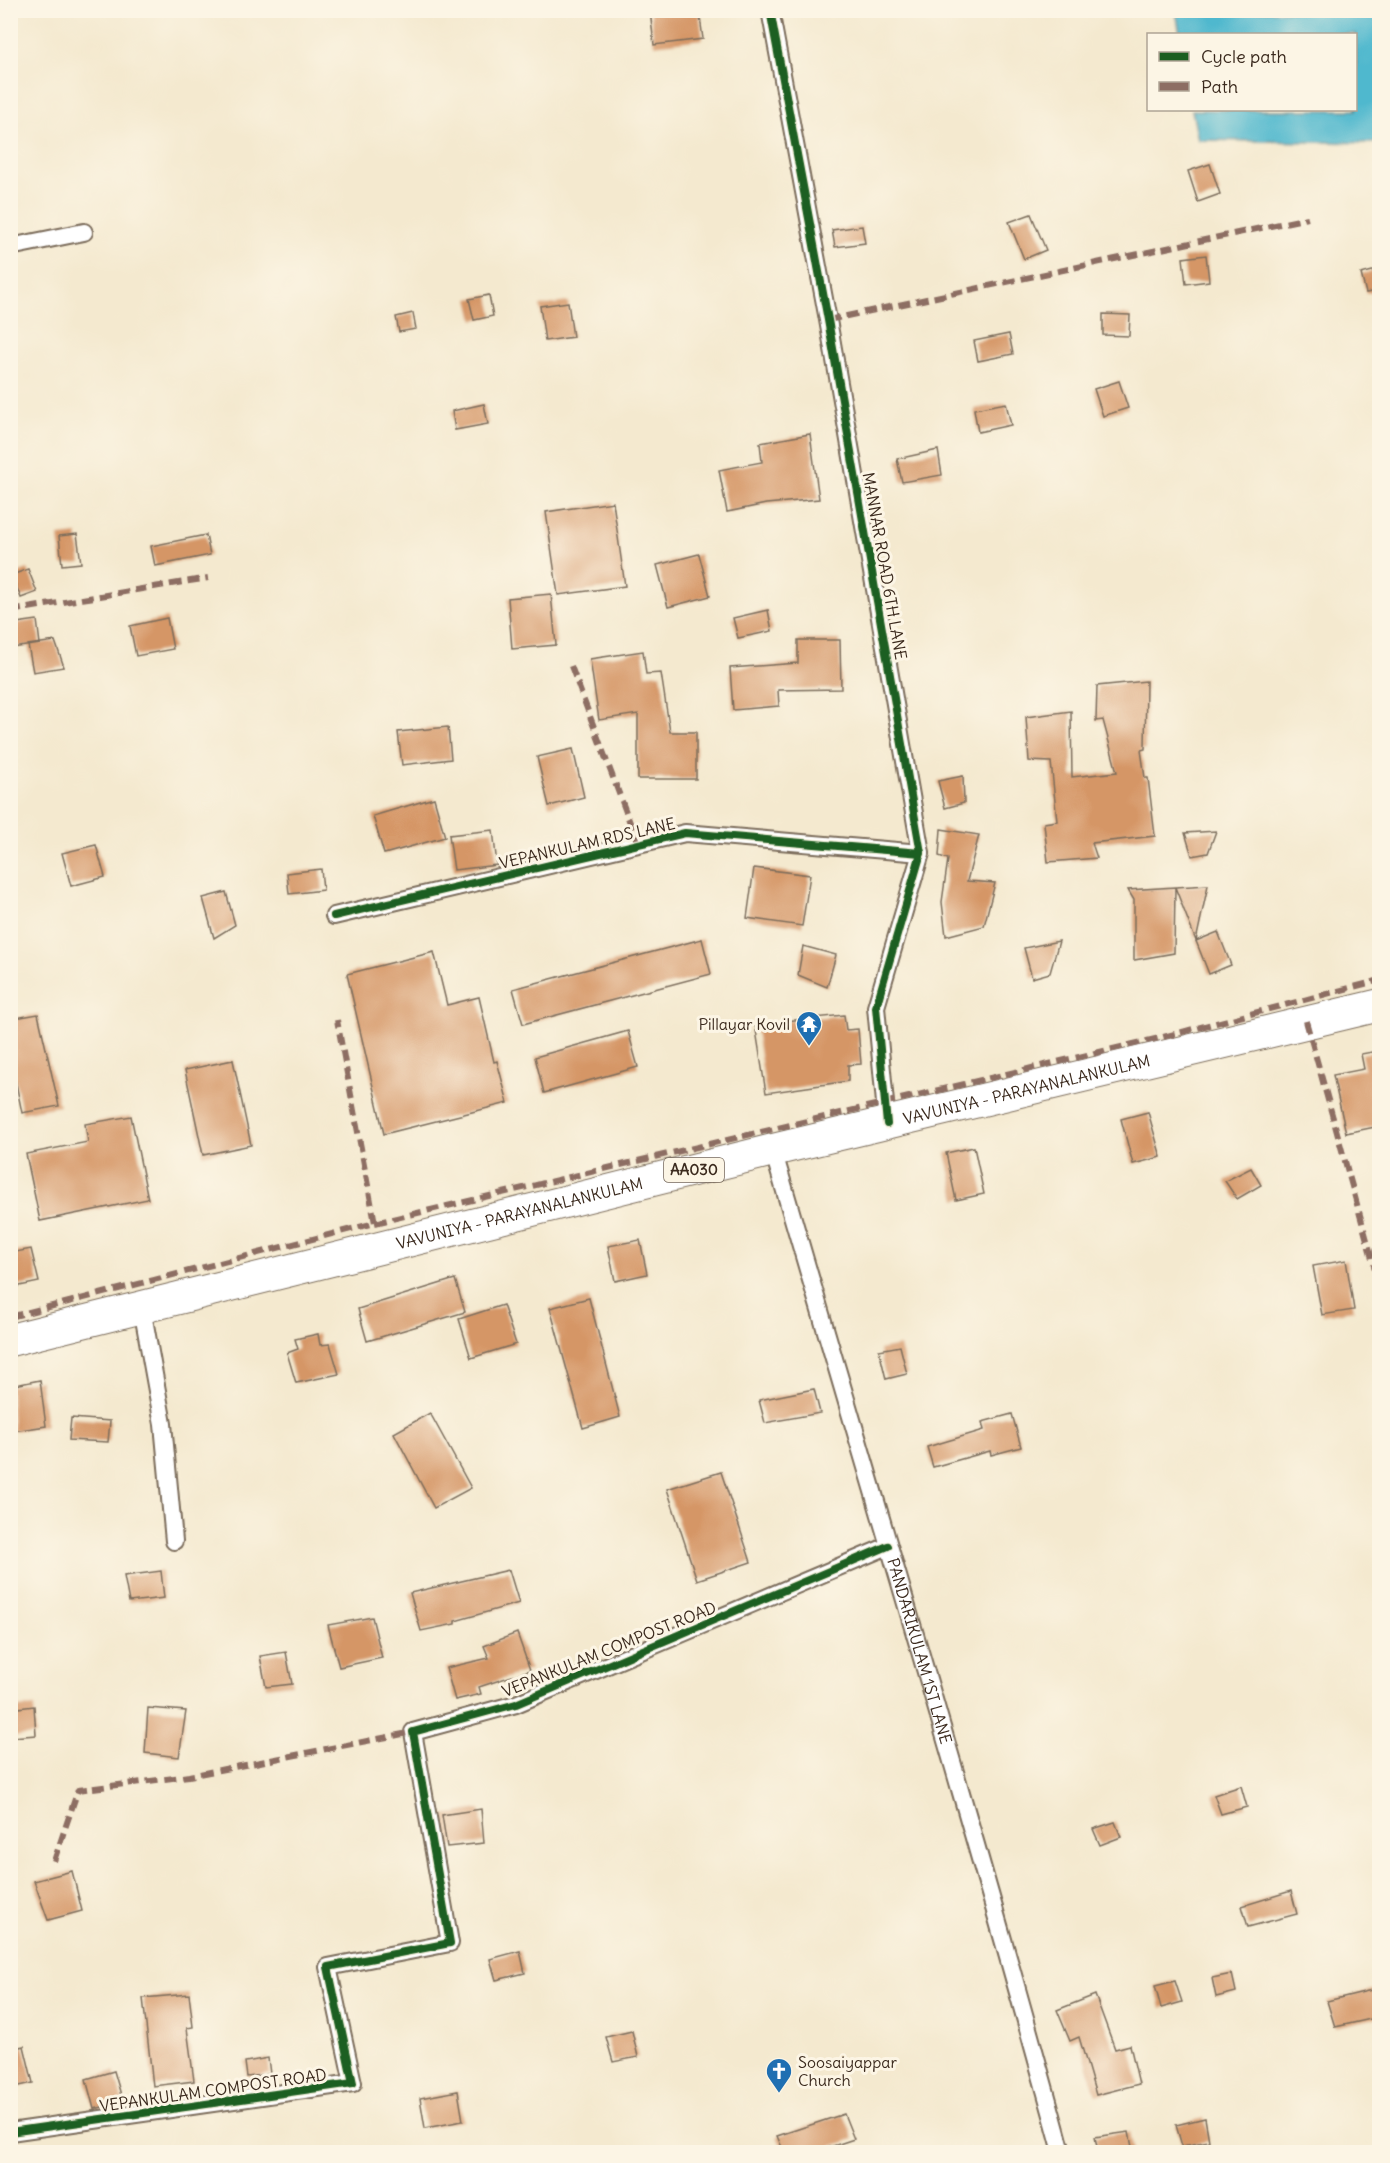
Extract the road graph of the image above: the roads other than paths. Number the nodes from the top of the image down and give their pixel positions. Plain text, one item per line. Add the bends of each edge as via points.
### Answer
1 (770, 10) edge
2 (84, 232) dead end
3 (10, 247) edge
4 (921, 853) junction
5 (334, 916) dead end
6 (1380, 1005) edge
7 (887, 1124) junction
8 (773, 1150) junction
9 (142, 1308) junction
10 (10, 1340) edge
11 (174, 1541) dead end
12 (888, 1546) junction
13 (10, 2132) edge
14 (1062, 2152) edge

1 - 4 street, MANNAR ROAD 6TH LANE
2 - 3 street
4 - 5 street, VEPANKULAM RDS LANE via 685,833
4 - 7 street, MANNAR ROAD 6TH LANE via 876,1007
6 - 7 highway, VAVUNIYA - PARAYANALANKULAM / AA030
7 - 8 highway, VAVUNIYA - PARAYANALANKULAM / AA030
8 - 9 highway, VAVUNIYA - PARAYANALANKULAM / AA030
8 - 12 street, PANDARIKULAM 1ST LANE
9 - 10 highway, VAVUNIYA - PARAYANALANKULAM / AA030
9 - 11 street via 163,1424
12 - 13 street, VEPANKULAM COMPOST ROAD via 516,1704 413,1732 450,1943 328,1967 353,2084
12 - 14 street, PANDARIKULAM 1ST LANE via 995,1905

